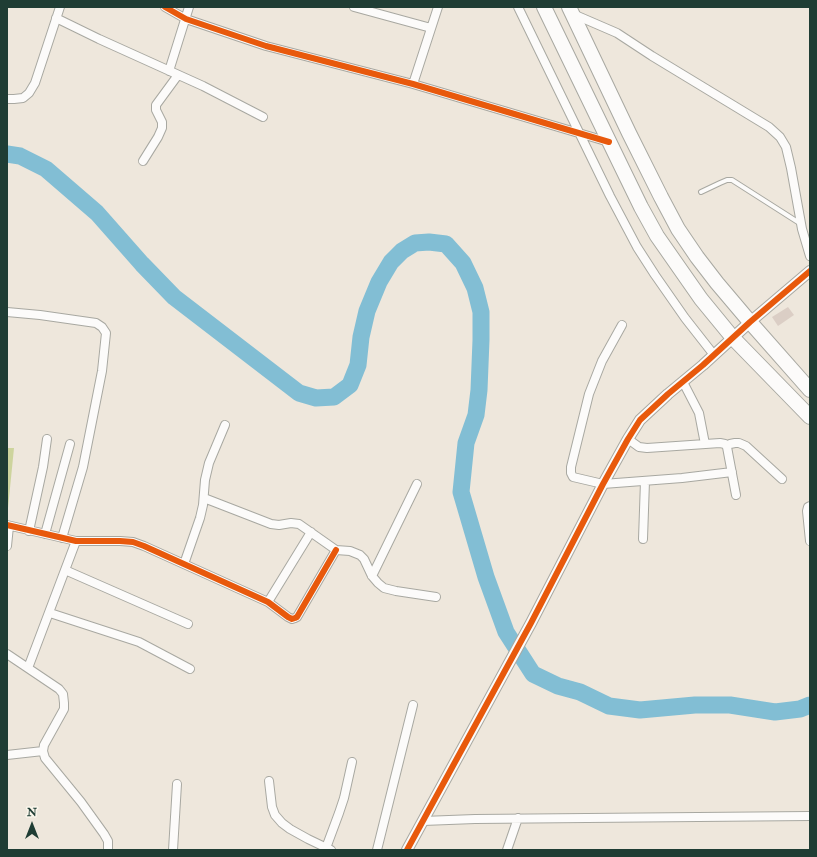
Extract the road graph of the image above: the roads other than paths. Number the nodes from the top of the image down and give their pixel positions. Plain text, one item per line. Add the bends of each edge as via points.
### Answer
1 (60, 7) edge
2 (165, 7) edge
3 (189, 7) edge
4 (354, 7) edge
5 (438, 7) edge
6 (518, 7) edge
7 (544, 7) edge
8 (571, 10) edge
9 (56, 18) junction
10 (186, 19) junction
11 (431, 28) junction
12 (169, 71) junction
13 (178, 75) junction
14 (413, 84) junction
15 (7, 99) edge
16 (263, 117) dead end
17 (580, 133) junction
18 (609, 142) junction
19 (143, 161) dead end
20 (700, 192) dead end
21 (801, 224) junction
22 (810, 256) edge
23 (810, 271) edge
24 (7, 312) edge
25 (750, 322) junction
26 (622, 325) dead end
27 (733, 338) junction
28 (714, 355) junction
29 (683, 382) junction
30 (810, 390) edge
31 (810, 417) edge
32 (225, 426) dead end
33 (47, 439) dead end
34 (628, 439) junction
35 (70, 444) dead end
36 (705, 444) junction
37 (727, 447) junction
38 (732, 472) junction
39 (782, 479) dead end
40 (645, 481) junction
41 (417, 484) dead end
42 (603, 484) junction
43 (736, 495) dead end
44 (204, 498) junction
45 (810, 506) edge
46 (8, 526) edge
47 (29, 531) junction
48 (310, 532) junction
49 (45, 534) junction
50 (62, 538) junction
51 (643, 539) dead end
52 (76, 541) junction
53 (810, 541) edge
54 (7, 546) edge
55 (336, 550) junction
56 (184, 564) junction
57 (65, 570) junction
58 (372, 576) junction
59 (436, 597) dead end
60 (268, 602) junction
61 (50, 613) junction
62 (188, 624) dead end
63 (7, 654) edge
64 (28, 668) junction
65 (190, 669) dead end
66 (413, 706) dead end
67 (43, 751) junction
68 (7, 755) edge
69 (352, 762) dead end
70 (269, 781) dead end
71 (177, 784) dead end
72 (810, 816) edge
73 (518, 818) junction
74 (423, 821) junction
75 (328, 849) edge
76 (108, 850) edge
77 (173, 850) edge
78 (377, 850) edge
79 (407, 850) edge
80 (507, 850) edge

1 - 9 street
2 - 10 street
3 - 10 street
4 - 11 street
5 - 11 street
6 - 17 street
7 - 18 highway
8 - 21 street via 616,33 769,127 780,137 786,147
8 - 25 highway via 629,133 678,228 697,257
9 - 12 street
9 - 15 street via 35,83 29,93 23,98
10 - 12 street
10 - 14 street via 266,46
11 - 14 street
12 - 13 street
13 - 16 street
13 - 19 street via 156,105 162,128
14 - 17 street
17 - 18 street
17 - 28 street via 637,247 685,318
18 - 27 highway via 657,236 701,299
20 - 21 lane via 732,180
21 - 22 street
23 - 25 street
24 - 50 street via 96,324 102,327 106,334 102,371 83,467
25 - 27 street
25 - 30 highway
26 - 42 street via 602,361 589,394 570,467 573,477
27 - 28 street
27 - 31 highway
28 - 29 street
29 - 34 street via 640,420
29 - 36 street via 699,413
32 - 44 street via 208,463
33 - 47 street via 44,467
34 - 36 street via 639,447 647,448
34 - 42 street
35 - 49 street
36 - 37 street via 720,443
37 - 38 street
37 - 39 street via 735,443 746,446
38 - 40 street
38 - 43 street
40 - 42 street
40 - 51 street
41 - 58 street
42 - 74 street
44 - 48 street via 264,522 280,525 295,523
44 - 56 street
45 - 53 street via 807,512
46 - 47 street
46 - 54 street
47 - 49 street
48 - 55 street
48 - 60 street
49 - 50 street
50 - 52 street
52 - 56 street via 133,542
52 - 57 street
55 - 58 street via 360,555
55 - 60 street via 297,617 288,617
56 - 60 street
57 - 61 street
57 - 62 street
58 - 59 street via 384,588
61 - 64 street
61 - 65 street via 139,642
63 - 64 street
64 - 67 street via 63,694 64,709
66 - 78 street
67 - 68 street
67 - 76 street via 45,758 104,834 108,841
69 - 75 street
70 - 75 street via 272,807 282,823
71 - 77 street
72 - 73 street
73 - 74 street
73 - 80 street
74 - 79 street

